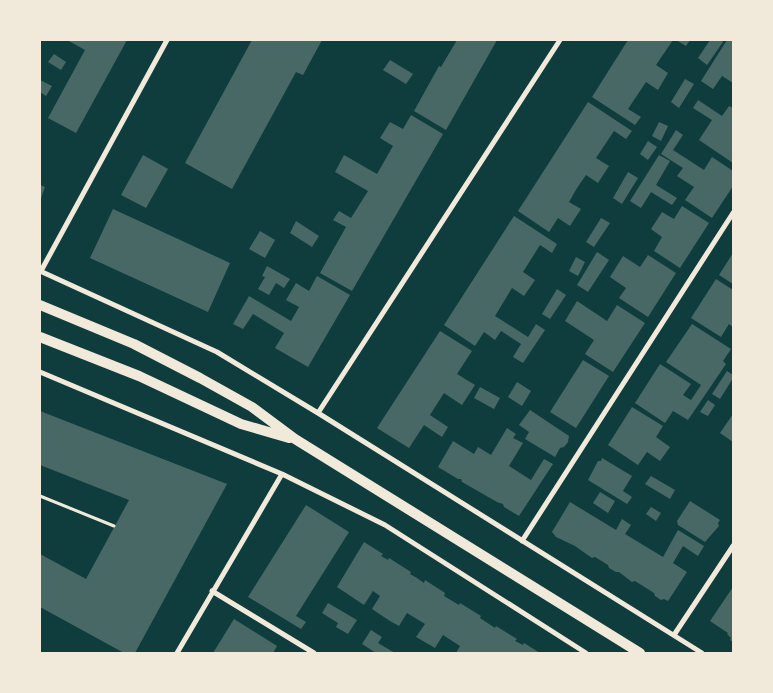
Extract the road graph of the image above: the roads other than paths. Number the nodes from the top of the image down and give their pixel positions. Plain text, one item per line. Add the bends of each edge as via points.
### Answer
1 (167, 40) edge
2 (560, 40) edge
3 (733, 213) edge
4 (40, 271) edge
5 (40, 306) edge
6 (40, 337) edge
7 (40, 372) edge
8 (318, 413) junction
9 (295, 439) junction
10 (282, 474) junction
11 (522, 541) junction
12 (733, 546) edge
13 (212, 591) junction
14 (674, 635) junction
15 (177, 653) edge
16 (314, 653) edge
17 (586, 653) edge
18 (640, 653) edge
19 (702, 653) edge

1 - 4 street
2 - 8 street
3 - 11 street
4 - 8 street via 217,352
5 - 9 main road via 134,344 200,378 252,407
6 - 9 main road via 139,376 241,424
7 - 10 street
8 - 11 street
9 - 18 main road
10 - 13 street
10 - 17 street via 386,525
11 - 14 street
12 - 14 street
13 - 15 street
13 - 16 street
14 - 19 street

